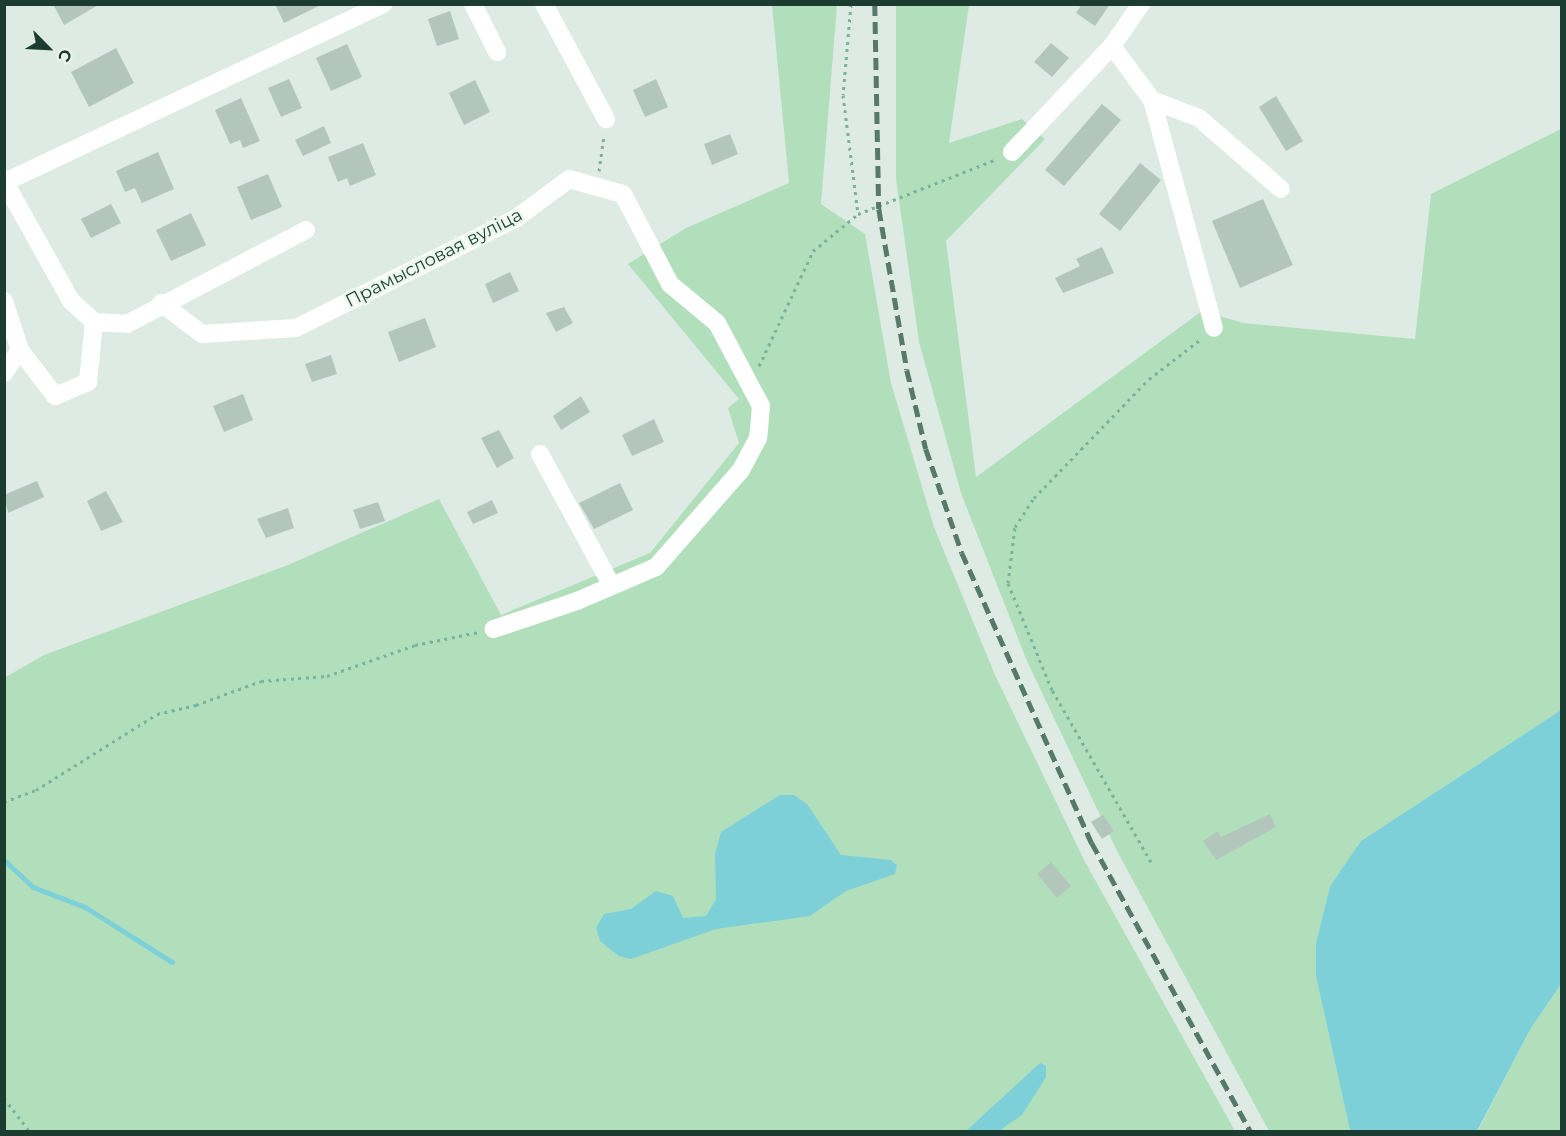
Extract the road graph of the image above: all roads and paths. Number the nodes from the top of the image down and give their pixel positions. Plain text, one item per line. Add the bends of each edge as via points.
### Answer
1 (383, 4) edge
2 (473, 4) edge
3 (544, 4) edge
4 (850, 4) edge
5 (1141, 4) edge
6 (1112, 46) junction
7 (497, 52) dead end
8 (1152, 100) junction
9 (606, 119) joint
10 (1012, 152) joint
11 (5, 182) edge
12 (597, 187) junction
13 (1281, 189) dead end
14 (4, 191) edge
15 (858, 214) junction
16 (306, 230) dead end
17 (4, 301) edge
18 (161, 303) junction
19 (94, 322) junction
20 (1215, 328) joint
21 (20, 350) junction
22 (4, 373) edge
23 (750, 385) junction
24 (540, 454) dead end
25 (612, 586) junction
26 (494, 628) joint
27 (4, 802) edge
28 (1151, 862) dead end
29 (4, 1098) edge
30 (30, 1131) edge

1 - 11 street
2 - 7 street
3 - 9 street
4 - 15 path via 843,95
5 - 6 street
6 - 8 street
6 - 10 street
8 - 13 street via 1199,118
8 - 20 street
9 - 12 path
10 - 15 path
11 - 14 street
11 - 19 street via 70,301
12 - 18 street, Прамысловая вуліца via 569,179 514,219 296,328 202,334
12 - 23 street, Прамысловая вуліца via 623,194 670,284 717,323
15 - 23 path via 813,251
16 - 18 street
17 - 21 street
18 - 19 street via 127,324
19 - 21 street via 88,382 55,396
20 - 28 path via 1149,379 1034,498 1015,527 1008,583 1052,690
21 - 22 street
23 - 25 street, Прамысловая вуліца via 761,406 758,438 741,470 656,567
24 - 25 street
25 - 26 street, Прамысловая вуліца
26 - 27 path via 415,645 327,676 261,681 196,705 157,714 36,790
29 - 30 path

